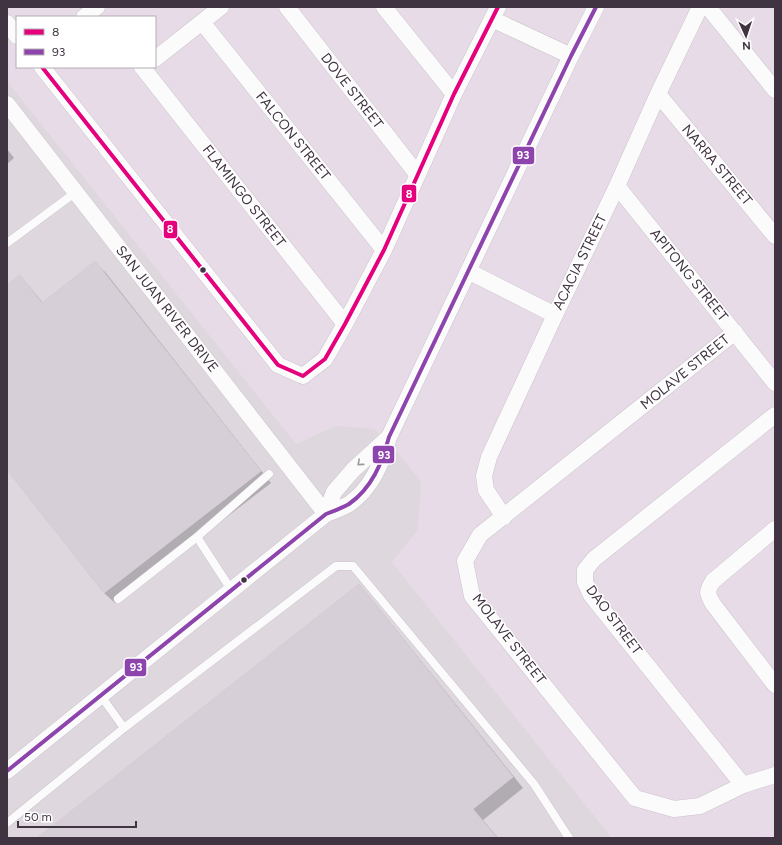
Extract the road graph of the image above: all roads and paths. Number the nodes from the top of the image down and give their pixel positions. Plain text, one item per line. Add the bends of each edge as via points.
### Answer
1 (221, 7) edge
2 (287, 7) edge
3 (384, 7) edge
4 (596, 7) edge
5 (700, 7) edge
6 (708, 7) edge
7 (495, 13) edge
8 (202, 22) junction
9 (7, 23) edge
10 (16, 35) edge
11 (571, 56) junction
12 (156, 58) edge
13 (43, 68) edge
14 (149, 68) edge
15 (775, 90) edge
16 (454, 94) junction
17 (658, 94) junction
18 (7, 104) edge
19 (417, 174) junction
20 (617, 186) junction
21 (76, 192) junction
22 (775, 236) edge
23 (7, 243) edge
24 (384, 250) junction
25 (468, 271) junction
26 (555, 316) junction
27 (345, 324) junction
28 (735, 332) junction
29 (775, 383) edge
30 (775, 415) edge
31 (389, 437) junction
32 (269, 474) dead end
33 (326, 514) junction
34 (504, 517) junction
35 (775, 529) edge
36 (197, 537) junction
37 (232, 591) junction
38 (118, 599) dead end
39 (775, 685) edge
40 (101, 696) junction
41 (124, 728) junction
42 (7, 771) edge
43 (775, 775) edge
44 (743, 785) junction
45 (7, 823) edge
46 (569, 838) edge

1 - 8 street
2 - 19 street, DOVE STREET
3 - 16 street
4 - 11 street
5 - 17 street, ACACIA STREET
6 - 15 street
7 - 11 street
7 - 16 street
8 - 12 street
8 - 24 street, FALCON STREET
9 - 10 street
11 - 25 street
13 - 27 street via 278,365 303,376 325,359
14 - 27 street, FLAMINGO STREET
16 - 19 street
17 - 20 street, ACACIA STREET
17 - 22 street, NARRA STREET
18 - 21 street, SAN JUAN RIVER DRIVE
19 - 24 street
20 - 26 street, ACACIA STREET
20 - 28 street, APITONG STREET
21 - 23 lane
21 - 33 street, SAN JUAN RIVER DRIVE
24 - 27 street
25 - 26 street
25 - 31 street
26 - 34 street, ACACIA STREET via 489,457 484,476 486,490
28 - 29 street, APITONG STREET
28 - 34 street, MOLAVE STREET
30 - 44 street, DAO STREET via 594,559 585,570 585,582 592,595
31 -> 33 street via 353,470 334,492
31 - 33 street via 383,458 371,483 349,504
32 - 36 lane
33 - 37 street
34 - 44 street, MOLAVE STREET via 480,535 466,561 472,596 635,798 674,809 700,806
35 - 39 street via 713,581 707,594
36 - 37 lane
36 - 38 lane
37 - 40 street
40 - 41 lane
40 - 42 street
41 - 45 lane
41 - 46 lane via 336,566 353,566 534,784
43 - 44 street, MOLAVE STREET

